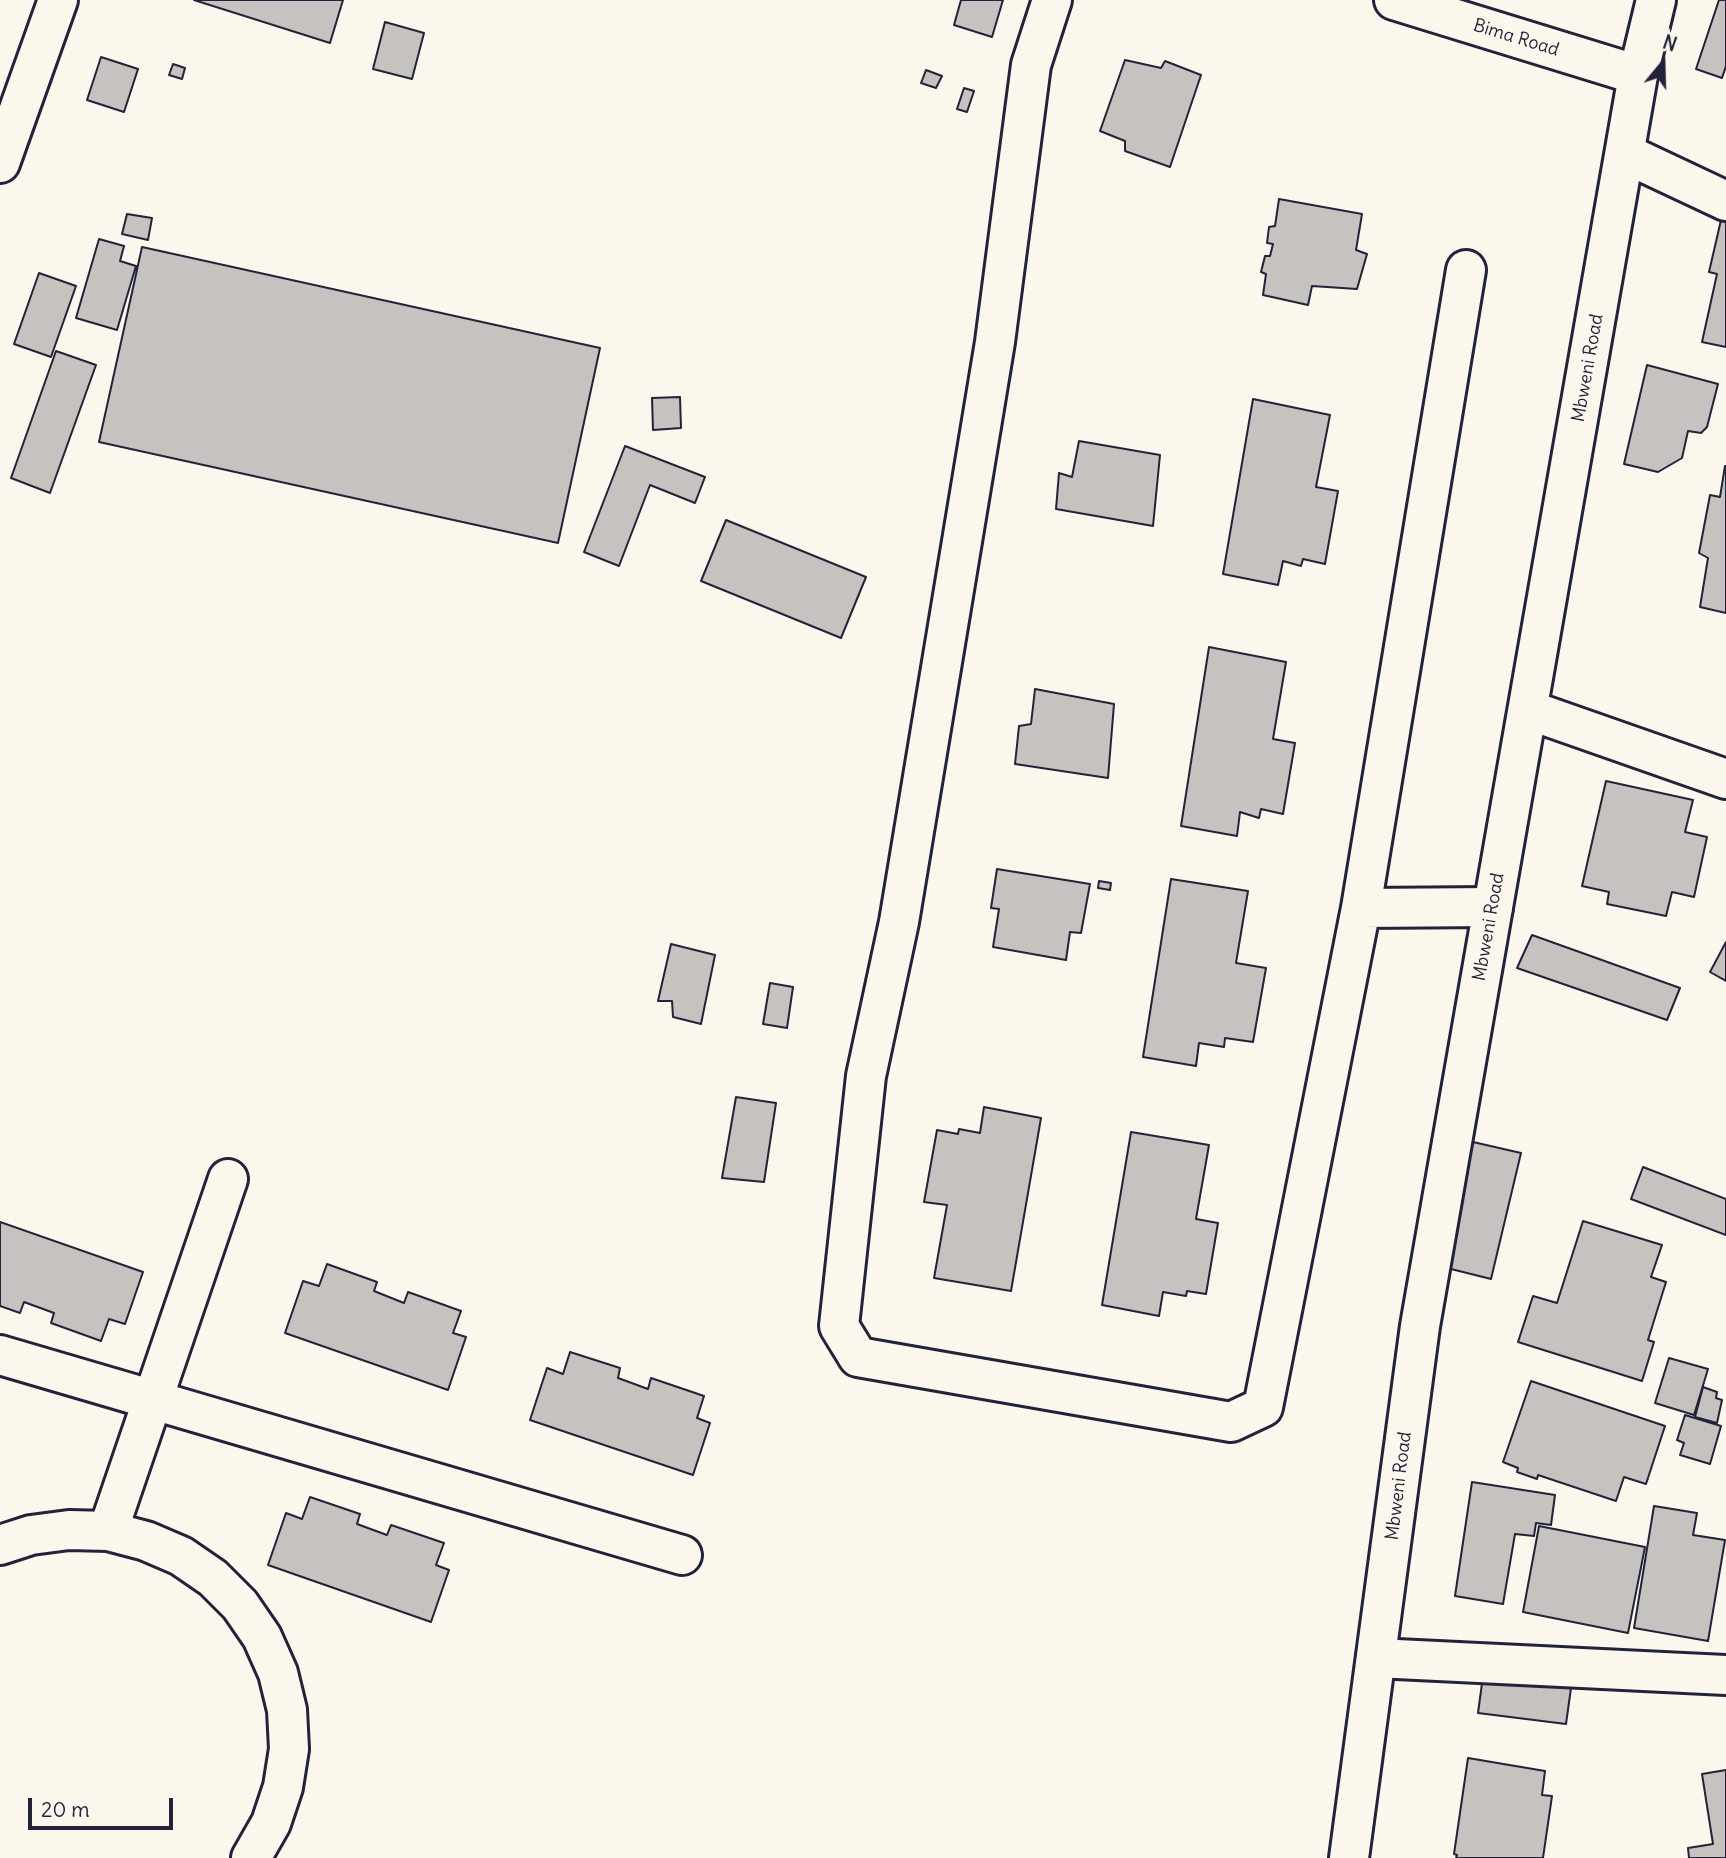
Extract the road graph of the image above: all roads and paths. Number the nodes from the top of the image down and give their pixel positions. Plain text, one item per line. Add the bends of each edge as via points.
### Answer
1 (58, 0) edge
2 (1052, 0) edge
3 (1394, 0) edge
4 (1656, 0) edge
5 (1638, 75) junction
6 (1626, 154) junction
7 (0, 163) edge
8 (1726, 201) edge
9 (1465, 270) dead end
10 (1529, 710) junction
11 (1726, 779) edge
12 (1493, 907) junction
13 (1362, 908) junction
14 (228, 1179) dead end
15 (0, 1355) edge
16 (153, 1399) junction
17 (108, 1531) junction
18 (0, 1545) edge
19 (682, 1555) dead end
20 (1376, 1658) junction
21 (1726, 1675) edge
22 (251, 1858) edge
23 (1349, 1858) edge

1 - 7 street
2 - 13 street via 1031,65 995,342 899,922 866,1076 839,1326 858,1357 1231,1422 1263,1407
3 - 5 street, Bima Road
4 - 5 street, Mbweni Road
5 - 6 street, Mbweni Road
6 - 8 street
6 - 10 street, Mbweni Road
9 - 13 street
10 - 11 street
10 - 12 street, Mbweni Road
12 - 13 street
12 - 20 street, Mbweni Road via 1420,1326
14 - 16 street
15 - 16 street
16 - 17 street
16 - 19 street
17 - 18 street via 69,1530
17 - 22 street via 181,1556 213,1578 240,1605 262,1637 278,1673 287,1710 289,1749 271,1823
20 - 21 street
20 - 23 street, Mbweni Road

